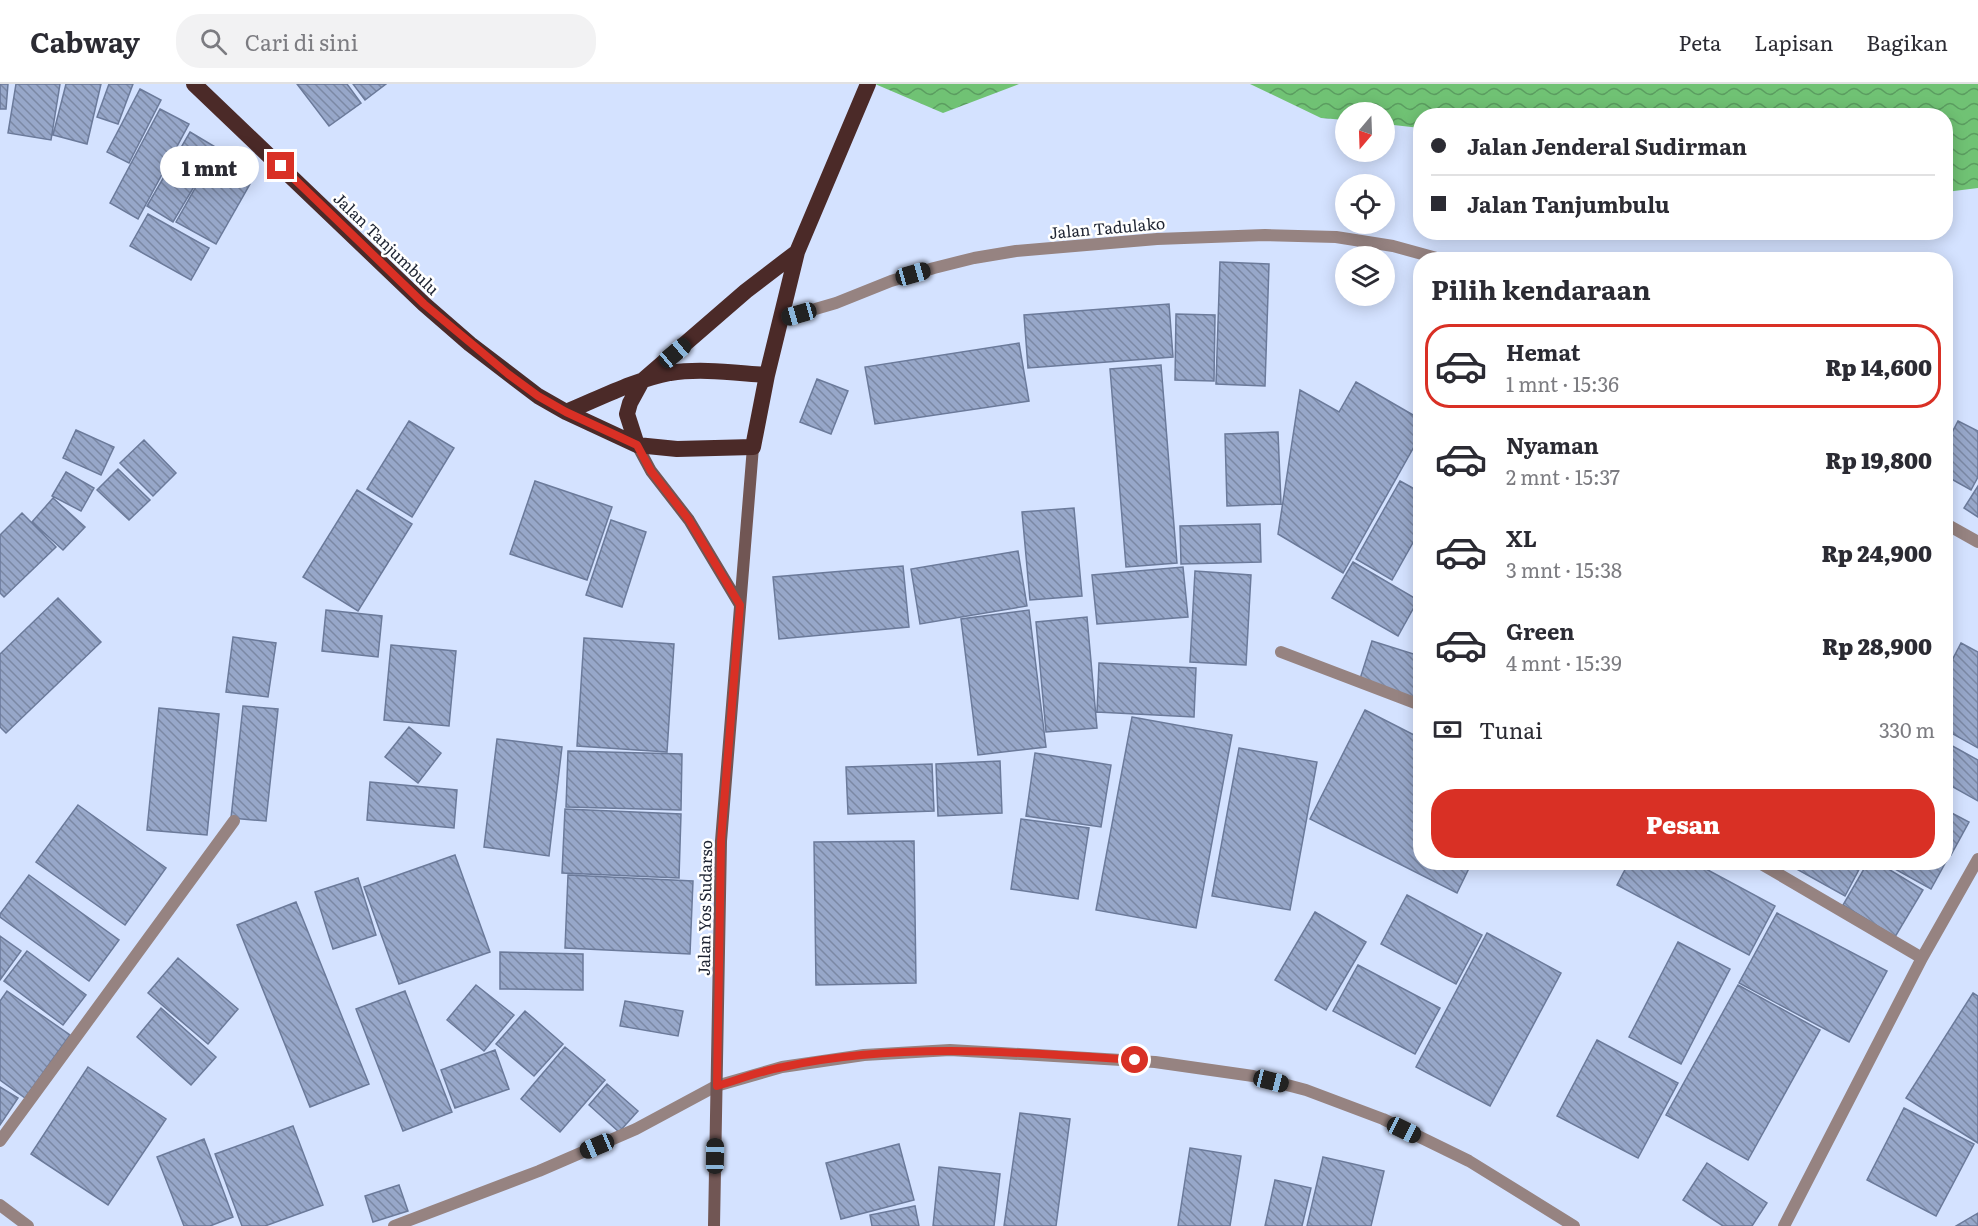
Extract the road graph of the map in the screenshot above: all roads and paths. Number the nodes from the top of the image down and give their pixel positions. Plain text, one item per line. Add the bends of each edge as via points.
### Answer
1 (195, 84) edge
2 (868, 84) edge
3 (797, 252) junction
4 (1414, 252) edge
5 (781, 319) junction
6 (767, 375) junction
7 (642, 381) junction
8 (566, 412) junction
9 (637, 445) junction
10 (753, 447) junction
11 (1953, 528) edge
12 (1978, 542) edge
13 (740, 605) junction
14 (1281, 652) dead end
15 (1413, 702) edge
16 (234, 821) dead end
17 (1978, 859) edge
18 (1772, 870) edge
19 (1922, 958) junction
20 (717, 1086) junction
21 (0, 1141) edge
22 (0, 1205) edge
23 (28, 1226) edge
24 (394, 1226) edge
25 (714, 1226) edge
26 (1574, 1226) edge
27 (1784, 1226) edge

1 - 8 highway, Jalan Tanjumbulu via 424,304 508,374
2 - 3 highway
3 - 5 highway
3 - 7 highway
4 - 5 street, Jalan Tadulako via 1336,237 1265,235 1040,249 934,268
5 - 6 highway
6 - 7 highway via 686,372
6 - 10 highway
7 - 8 highway
7 - 9 highway via 627,414
8 - 9 highway, Jalan Tanjumbulu
9 - 10 highway, Jalan Tanjumbulu via 677,449
9 - 13 main road via 651,471 689,520
10 - 13 main road, Jalan Yos Sudarso
11 - 12 street
13 - 20 main road, Jalan Yos Sudarso via 721,841
14 - 15 street
16 - 21 street
17 - 19 street
18 - 19 street
19 - 27 street
20 - 24 street via 636,1129
20 - 25 main road, Jalan Yos Sudarso
20 - 26 street via 782,1067 864,1054 950,1050 1155,1062 1253,1076 1306,1090 1383,1119 1469,1161
22 - 23 street

